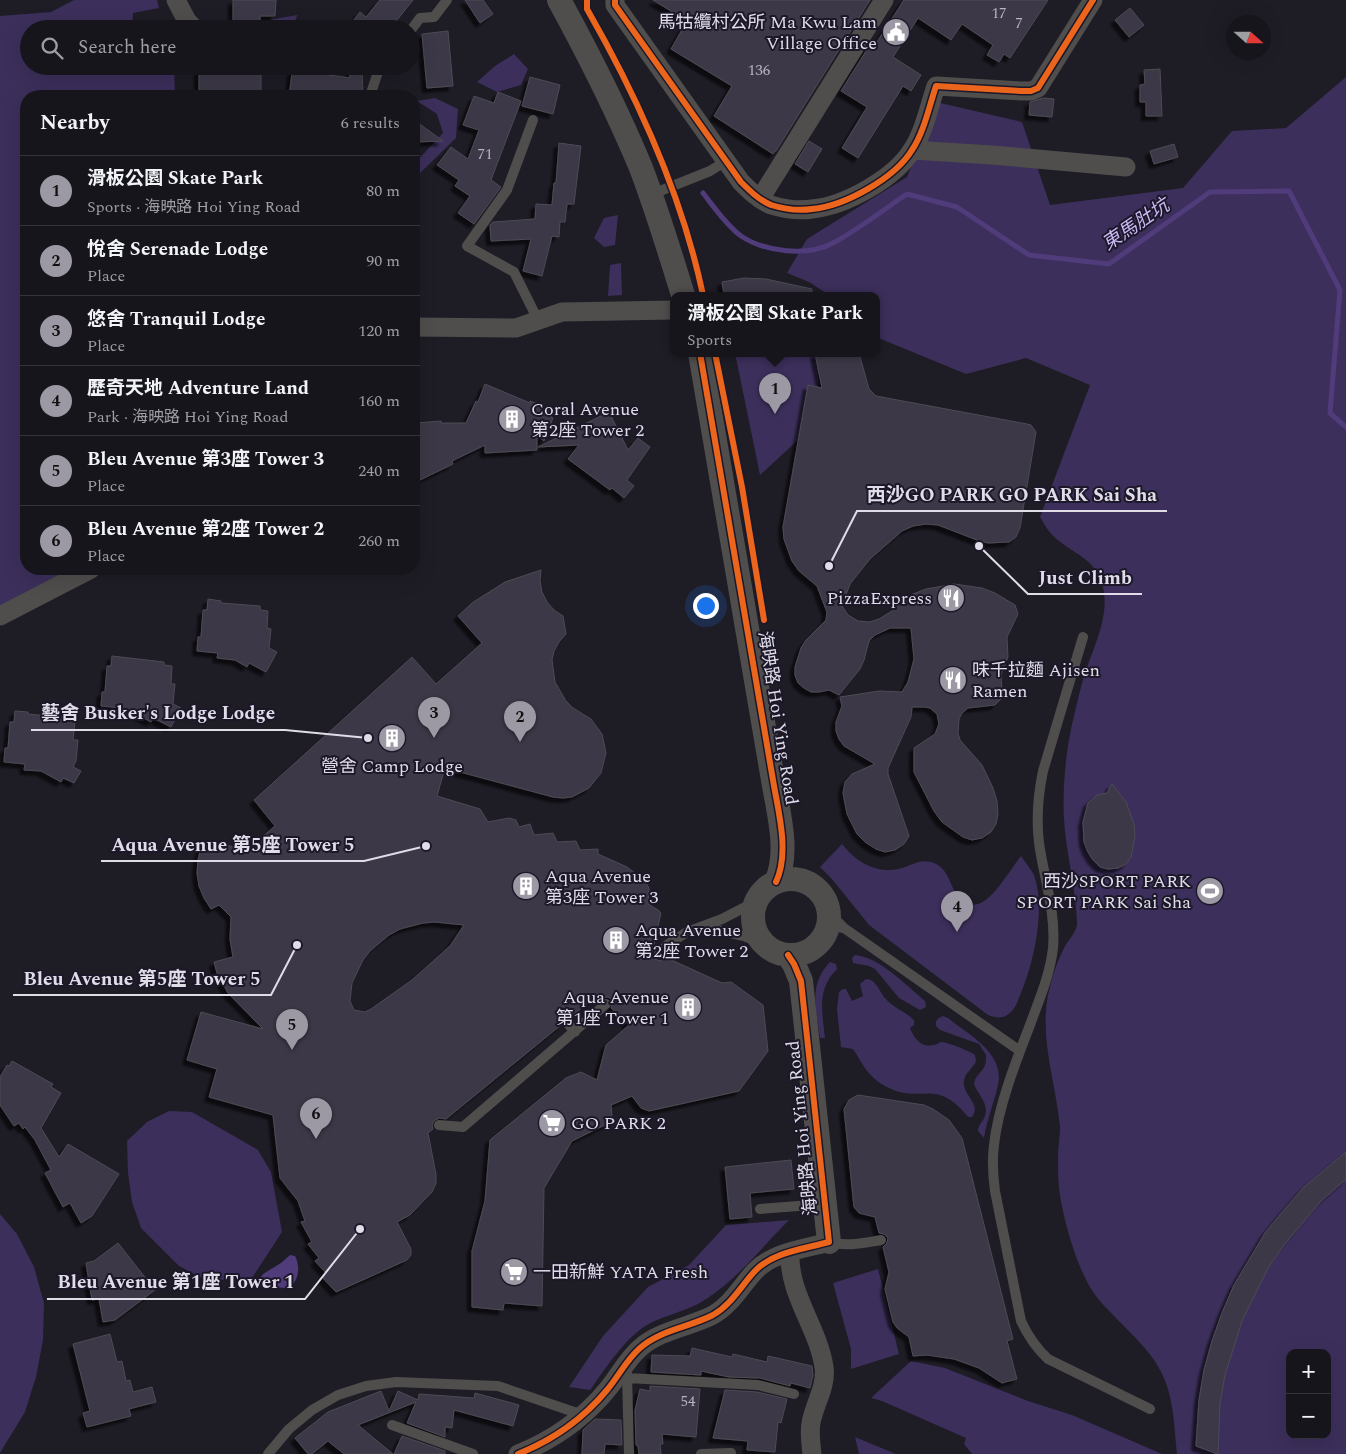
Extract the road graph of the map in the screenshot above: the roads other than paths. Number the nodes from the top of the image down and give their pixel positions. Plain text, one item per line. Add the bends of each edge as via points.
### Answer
1 (176, 0) edge
2 (447, 0) edge
3 (559, 0) edge
4 (564, 0) edge
5 (615, 0) edge
6 (884, 0) edge
7 (1093, 0) edge
8 (186, 20) edge
9 (418, 20) edge
10 (571, 23) junction
11 (377, 75) edge
12 (372, 90) edge
13 (533, 120) dead end
14 (912, 150) junction
15 (718, 166) junction
16 (1126, 167) dead end
17 (650, 195) junction
18 (760, 199) junction
19 (682, 292) edge
20 (670, 310) edge
21 (538, 320) junction
22 (420, 328) edge
23 (701, 357) edge
24 (79, 575) edge
25 (0, 616) edge
26 (1083, 636) dead end
27 (783, 851) junction
28 (803, 880) junction
29 (776, 882) junction
30 (756, 902) junction
31 (703, 927) junction
32 (828, 936) junction
33 (764, 944) junction
34 (659, 954) dead end
35 (788, 955) junction
36 (801, 981) junction
37 (606, 1004) dead end
38 (566, 1021) dead end
39 (574, 1032) junction
40 (1020, 1051) junction
41 (439, 1124) dead end
42 (825, 1204) junction
43 (760, 1209) dead end
44 (881, 1240) dead end
45 (829, 1242) junction
46 (790, 1252) junction
47 (627, 1371) junction
48 (794, 1394) dead end
49 (1150, 1409) dead end
50 (583, 1415) junction
51 (392, 1425) dead end
52 (731, 1453) edge
53 (268, 1454) edge
54 (473, 1454) edge
55 (518, 1454) edge
56 (629, 1454) edge
57 (701, 1454) edge
58 (812, 1454) edge

1 - 8 street
2 - 9 lane via 434,16
3 - 10 street
4 - 10 street
5 - 15 street
6 - 18 street
7 - 14 street via 1038,88 1021,91 936,86
10 - 17 street via 619,117
11 - 12 lane
13 - 21 lane via 507,190 467,246 514,272
14 - 16 street
14 - 18 street via 883,178 852,197 833,204 797,210
15 - 17 lane
15 - 18 street
17 - 19 street
20 - 21 street via 562,312
21 - 22 street via 516,328
23 - 27 street, 海映路 Hoi Ying Road via 774,780
24 - 25 street
26 - 40 lane via 1039,789 1037,825 1052,916 1052,950 1045,985
27 - 28 street, 海映路 Hoi Ying Road
27 - 29 street, 海映路 Hoi Ying Road
28 - 29 street via 788,878
28 - 32 street, 海映路 Hoi Ying Road via 819,891 826,901
29 - 30 street via 766,888
30 - 31 lane
30 - 33 street via 754,924
31 - 33 lane
31 - 34 lane via 687,932
32 - 35 street via 801,953
32 - 36 street, 海映路 Hoi Ying Road via 807,961
32 - 40 lane
33 - 35 street via 775,952
35 - 36 street, 海映路 Hoi Ying Road
36 - 42 street, 海映路 Hoi Ying Road
37 - 39 lane
38 - 39 lane
39 - 41 lane via 463,1127
40 - 49 lane via 999,1116 993,1161 995,1191 1021,1321 1037,1348 1048,1359
42 - 43 lane
42 - 45 street, 海映路 Hoi Ying Road
44 - 45 lane via 854,1245
45 - 46 street
46 - 47 street via 756,1270 732,1299 714,1314 648,1342 640,1348
46 - 58 street via 793,1284 825,1368 811,1423
47 - 48 lane via 758,1385
47 - 50 street
47 - 56 lane
50 - 53 lane via 498,1386 396,1382 366,1386 338,1395 289,1429
50 - 55 street via 542,1443
51 - 54 lane
52 - 57 lane

